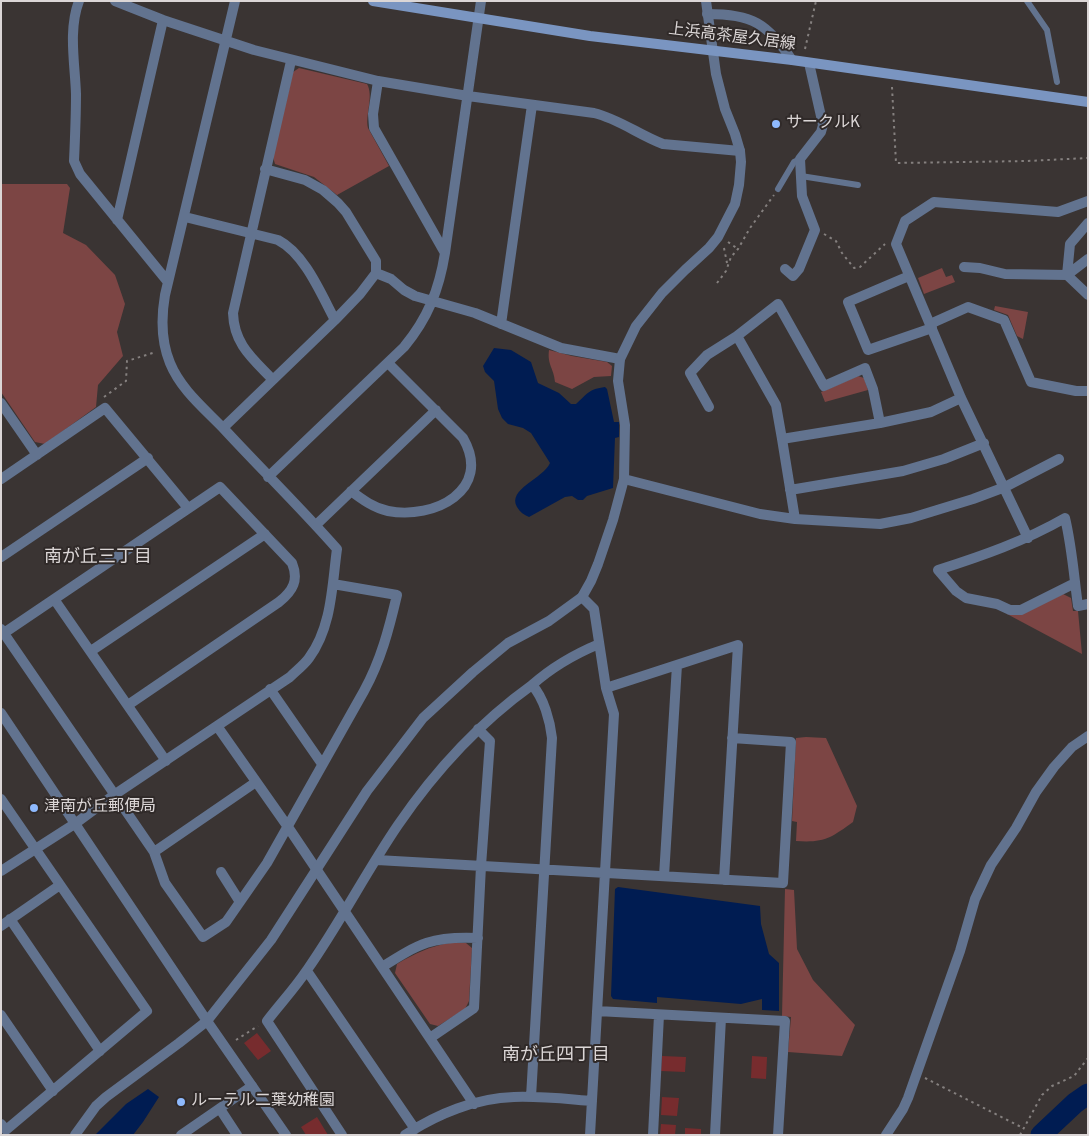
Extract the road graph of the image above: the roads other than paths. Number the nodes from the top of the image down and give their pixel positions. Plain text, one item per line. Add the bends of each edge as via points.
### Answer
1 (79, 1) edge
2 (114, 1) edge
3 (236, 1) edge
4 (373, 1) edge
5 (481, 1) edge
6 (706, 1) edge
7 (1026, 1) edge
8 (707, 14) junction
9 (479, 19) junction
10 (163, 20) junction
11 (226, 42) junction
12 (711, 50) junction
13 (792, 60) junction
14 (291, 61) junction
15 (809, 63) junction
16 (378, 81) junction
17 (1057, 82) dead end
18 (468, 96) junction
19 (1088, 102) edge
20 (532, 105) junction
21 (740, 151) junction
22 (800, 159) junction
23 (265, 169) junction
24 (801, 176) junction
25 (858, 185) dead end
26 (778, 189) road end
27 (1088, 201) edge
28 (185, 217) junction
29 (117, 220) junction
30 (1088, 223) edge
31 (250, 233) junction
32 (445, 253) junction
33 (1088, 259) edge
34 (964, 267) dead end
35 (786, 269) dead end
36 (376, 273) junction
37 (1067, 275) junction
38 (909, 276) junction
39 (168, 282) junction
40 (1088, 295) edge
41 (434, 301) junction
42 (335, 320) junction
43 (501, 324) junction
44 (931, 326) junction
45 (737, 336) junction
46 (620, 359) junction
47 (388, 363) junction
48 (272, 379) junction
49 (1088, 390) edge
50 (961, 398) junction
51 (1, 403) edge
52 (709, 407) dead end
53 (436, 410) junction
54 (880, 423) junction
55 (223, 428) junction
56 (782, 440) junction
57 (984, 444) junction
58 (37, 455) junction
59 (148, 458) junction
60 (1059, 459) dead end
61 (268, 476) junction
62 (1, 479) edge
63 (624, 479) junction
64 (1005, 487) junction
65 (790, 490) junction
66 (351, 491) junction
67 (188, 508) junction
68 (795, 519) junction
69 (316, 525) junction
70 (265, 534) junction
71 (1028, 538) junction
72 (1, 557) edge
73 (1075, 583) junction
74 (333, 584) junction
75 (582, 597) junction
76 (54, 598) junction
77 (1088, 604) edge
78 (3, 631) edge
79 (598, 644) junction
80 (91, 651) junction
81 (677, 665) junction
82 (532, 685) junction
83 (606, 688) junction
84 (270, 689) junction
85 (128, 705) junction
86 (1, 713) edge
87 (217, 726) junction
88 (478, 729) junction
89 (1088, 736) edge
90 (732, 738) junction
91 (166, 761) junction
92 (322, 764) junction
93 (256, 782) junction
94 (114, 795) junction
95 (1, 798) edge
96 (6, 815) edge
97 (76, 823) junction
98 (288, 827) junction
99 (36, 848) junction
100 (154, 852) junction
101 (376, 860) junction
102 (481, 866) junction
103 (543, 869) junction
104 (316, 870) junction
105 (1, 871) edge
106 (220, 872) dead end
107 (605, 872) junction
108 (664, 876) junction
109 (724, 880) junction
110 (60, 885) junction
111 (240, 902) junction
112 (345, 913) junction
113 (10, 919) junction
114 (1, 926) edge
115 (478, 938) junction
116 (382, 967) junction
117 (307, 971) junction
118 (597, 1011) junction
119 (1, 1015) edge
120 (659, 1015) junction
121 (721, 1018) junction
122 (207, 1020) junction
123 (430, 1038) junction
124 (100, 1051) junction
125 (252, 1086) junction
126 (53, 1091) junction
127 (531, 1097) junction
128 (592, 1101) junction
129 (474, 1104) junction
130 (220, 1109) junction
131 (1, 1124) edge
132 (415, 1128) junction
133 (74, 1135) edge
134 (181, 1135) edge
135 (236, 1135) edge
136 (286, 1135) edge
137 (342, 1135) edge
138 (405, 1135) edge
139 (590, 1135) edge
140 (652, 1135) edge
141 (715, 1135) edge
142 (778, 1135) edge
143 (886, 1135) edge

1 - 29 street via 74,30 74,161 80,174
2 - 10 street
3 - 11 street
4 - 9 main road, 上浜高茶屋久居線
5 - 9 street
6 - 8 street
7 - 17 lane via 1047,30
8 - 12 street
8 - 13 street via 739,16 755,22 778,40
9 - 12 main road, 上浜高茶屋久居線
9 - 18 street
10 - 11 street
10 - 29 street
11 - 14 street
11 - 28 street
12 - 13 main road, 上浜高茶屋久居線
12 - 21 street via 725,110
13 - 15 main road, 上浜高茶屋久居線
14 - 16 street
14 - 23 street
15 - 19 main road, 上浜高茶屋久居線
15 - 22 street via 823,125
16 - 18 street
16 - 32 street via 374,128
18 - 20 street
18 - 32 street
20 - 21 street via 606,116 662,144
20 - 43 street
21 - 46 street via 735,204 720,240 657,300 631,334
22 - 24 street
22 - 26 lane via 794,162
23 - 31 street
23 - 36 street via 305,180 334,199 346,212 376,261
24 - 25 lane
24 - 35 street via 802,196 815,230 793,276
27 - 38 street via 1058,212 934,202 905,221 898,237 896,244
28 - 31 street
28 - 39 street
29 - 39 street
30 - 37 street via 1070,244
31 - 42 street via 278,240 291,249 302,262
31 - 48 street via 233,321 242,347
32 - 41 street
33 - 37 street
34 - 37 street via 1005,274
36 - 41 street via 415,296
36 - 42 street
37 - 40 street
38 - 44 street
38 - 44 street via 848,302 868,350
39 - 55 street via 162,316 163,339 169,361 180,382
41 - 43 street
41 - 47 street via 413,336
42 - 48 street
43 - 46 street via 561,348
44 - 49 street via 968,307 1004,320 1030,382
44 - 50 street
45 - 52 street via 707,355 690,373
45 - 54 street via 778,304 824,386 865,368
45 - 56 street via 776,405
46 - 63 street via 618,381 625,426
47 - 53 street
47 - 61 street
48 - 55 street
50 - 54 street via 931,412
50 - 57 street
51 - 58 street
53 - 66 street
53 - 66 street via 467,448 469,474 461,493 432,509 407,513 378,508
54 - 56 street
55 - 61 street
56 - 65 street
57 - 64 street
57 - 65 street via 903,470
58 - 59 street via 105,408
58 - 62 street
59 - 67 street
59 - 72 street
60 - 64 street
61 - 69 street
63 - 68 street via 760,514
63 - 75 street via 598,564
64 - 68 street via 944,509 880,524
64 - 71 street
65 - 68 street
66 - 69 street
67 - 70 street via 220,487
67 - 76 street
69 - 74 street via 337,548
70 - 80 street
70 - 85 street via 292,562 296,577 291,592
71 - 73 street via 1066,518
71 - 73 street via 938,570 966,598 1010,610 1020,610
73 - 77 street via 1078,606
74 - 84 street via 324,631 310,657 290,677
74 - 92 street via 397,595 383,651 374,672
75 - 79 street via 594,609
75 - 104 street via 549,621 508,643 423,718 367,790
76 - 78 street
76 - 80 street
78 - 94 street
79 - 82 street via 543,675
79 - 83 street
80 - 85 street
81 - 83 street
81 - 90 street via 738,645
81 - 108 street
82 - 88 street
82 - 103 street via 539,692 552,738
83 - 107 street via 614,714
84 - 87 street
84 - 92 street
85 - 91 street
86 - 97 street
87 - 91 street
87 - 93 street
88 - 101 street via 422,792
88 - 102 street via 490,741
89 - 143 street via 1054,766 991,865 975,899 960,951 903,1109
90 - 109 street
90 - 109 street via 791,742 783,883
91 - 94 street
92 - 98 street
93 - 98 street
93 - 100 street
94 - 97 street
94 - 100 street
95 - 96 street
96 - 99 street
97 - 99 street
97 - 122 street
98 - 104 street
98 - 111 street
99 - 105 street
99 - 110 street
100 - 111 street via 165,883 204,937 226,922
101 - 102 street
101 - 112 street
102 - 103 street
102 - 115 street
103 - 107 street
103 - 127 street
104 - 112 street
104 - 122 street via 270,940
106 - 111 street
107 - 108 street
107 - 118 street
108 - 109 street
110 - 113 street
110 - 124 street via 147,1011
112 - 116 street
112 - 117 street
113 - 114 street
113 - 124 street
115 - 116 street via 449,937 429,942
115 - 123 street via 474,1008
116 - 123 street
117 - 132 street
117 - 137 street via 267,1021
118 - 120 street
118 - 128 street
119 - 126 street
120 - 121 street
120 - 140 street
121 - 141 street
121 - 142 street via 785,1021
122 - 125 street
122 - 133 street via 106,1097
123 - 129 street
124 - 126 street
125 - 130 street
125 - 136 street
126 - 131 street via 6,1130
127 - 128 street
127 - 129 street via 499,1098
128 - 139 street
129 - 132 street
130 - 134 street
130 - 135 street
132 - 138 street

